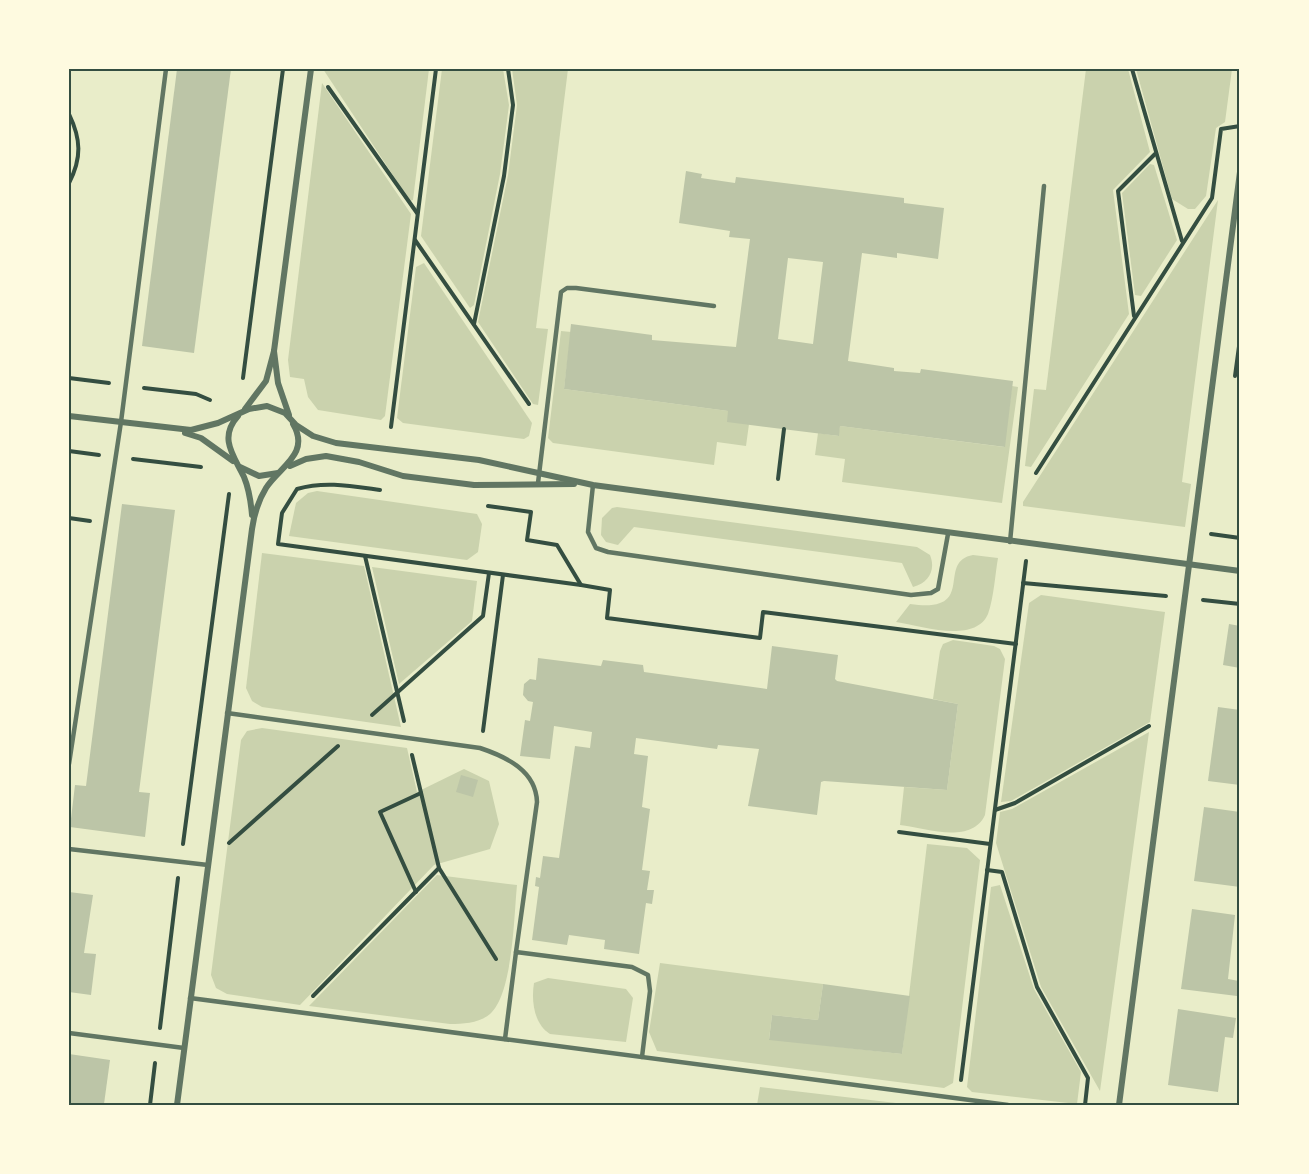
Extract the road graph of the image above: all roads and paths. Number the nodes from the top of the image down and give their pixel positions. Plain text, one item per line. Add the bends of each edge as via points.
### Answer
1 (166, 69) edge
2 (283, 69) edge
3 (311, 69) edge
4 (436, 69) edge
5 (508, 69) edge
6 (1132, 69) edge
7 (322, 79) dead end
8 (69, 114) edge
9 (1240, 126) edge
10 (1155, 154) junction
11 (1240, 172) edge
12 (69, 183) edge
13 (1044, 186) dead end
14 (418, 213) junction
15 (415, 239) junction
16 (1182, 242) junction
17 (714, 306) dead end
18 (1134, 317) junction
19 (474, 324) junction
20 (274, 351) junction
21 (243, 379) dead end
22 (241, 413) junction
23 (69, 416) edge
24 (545, 417) junction
25 (291, 420) junction
26 (121, 422) junction
27 (391, 427) dead end
28 (168, 428) junction
29 (784, 429) dead end
30 (235, 463) junction
31 (284, 469) junction
32 (539, 473) junction
33 (778, 479) dead end
34 (1032, 479) dead end
35 (538, 483) junction
36 (593, 485) junction
37 (382, 490) dead end
38 (229, 494) dead end
39 (482, 505) dead end
40 (252, 529) junction
41 (1195, 532) junction
42 (948, 534) junction
43 (1240, 538) edge
44 (1010, 542) junction
45 (1028, 544) junction
46 (365, 555) junction
47 (1191, 565) junction
48 (1240, 572) edge
49 (489, 573) junction
50 (503, 575) junction
51 (1023, 583) junction
52 (581, 585) junction
53 (1186, 598) junction
54 (1240, 604) edge
55 (1016, 644) junction
56 (397, 693) junction
57 (227, 713) junction
58 (1171, 714) junction
59 (366, 721) dead end
60 (408, 738) junction
61 (344, 741) dead end
62 (480, 748) junction
63 (69, 764) edge
64 (421, 793) junction
65 (995, 810) junction
66 (899, 832) dead end
67 (990, 844) junction
68 (223, 848) dead end
69 (69, 849) edge
70 (180, 862) junction
71 (208, 865) junction
72 (439, 868) junction
73 (987, 870) junction
74 (416, 892) junction
75 (516, 952) junction
76 (512, 984) junction
77 (190, 998) junction
78 (297, 1011) junction
79 (69, 1034) edge
80 (505, 1039) junction
81 (158, 1044) junction
82 (184, 1048) junction
83 (642, 1056) junction
84 (959, 1098) junction
85 (150, 1105) edge
86 (177, 1105) edge
87 (1008, 1105) edge
88 (1085, 1105) edge
89 (1119, 1105) edge

1 - 26 lane
2 - 21 path
3 - 20 street
4 - 14 path
5 - 19 path via 513,105 504,176
6 - 10 path
7 - 14 path
8 - 12 path via 80,148
9 - 16 path via 1221,129 1212,198
10 - 16 path
10 - 18 path via 1118,191
11 - 41 street
13 - 44 lane
14 - 15 path
15 - 19 path
15 - 27 path
16 - 18 path
17 - 24 lane via 567,288 561,292
18 - 34 path
19 - 24 path via 536,412
20 - 22 street via 266,381
20 - 25 street via 280,391
22 - 25 street via 267,406 285,413
22 - 28 street via 201,429
22 - 30 street via 228,437
23 - 26 street
24 - 32 lane
25 - 31 street via 298,447
25 - 32 street via 313,436 336,443 479,460
26 - 28 street
26 - 63 lane
28 - 30 street via 201,438
29 - 33 path
30 - 31 street via 259,476
30 - 40 street via 248,492
31 - 35 street via 306,459 326,456 403,476 474,485
31 - 40 street via 263,492
32 - 35 lane
32 - 36 street
35 - 36 street
36 - 42 street
36 - 42 lane via 588,532 596,548 899,593 921,595 938,589
37 - 46 path via 337,484 306,486 297,489 282,513 278,544
38 - 70 path
39 - 52 path via 531,512 527,540 557,545
40 - 57 street
41 - 43 path
41 - 47 street
42 - 44 street
44 - 45 street
45 - 47 street
45 - 51 path
46 - 49 path
46 - 56 path
47 - 48 street
47 - 53 street
49 - 50 path
49 - 56 path via 483,616
50 - 52 path
50 - 62 path
51 - 53 path
51 - 55 path
52 - 55 path via 610,590 607,618 760,638 763,612
53 - 54 path
53 - 58 street
55 - 65 path
56 - 59 path
56 - 60 path
57 - 60 lane
57 - 71 street
58 - 65 path via 1015,804
58 - 89 street
60 - 62 lane
60 - 64 path
61 - 68 path
62 - 75 lane via 515,764 537,789
64 - 72 path
64 - 74 path via 380,812
65 - 67 path
66 - 67 path
67 - 73 path
69 - 70 lane
70 - 71 lane
70 - 81 path
71 - 77 street
72 - 74 path
72 - 76 path
73 - 84 path
73 - 88 path via 1002,872 1037,987 1088,1078
74 - 78 path
75 - 76 lane
75 - 83 lane via 632,967 648,975 651,991
76 - 80 lane
77 - 78 lane
77 - 82 street
78 - 80 lane
79 - 81 lane
80 - 83 lane
81 - 82 lane
81 - 85 path
82 - 86 street
83 - 84 lane
84 - 87 lane

